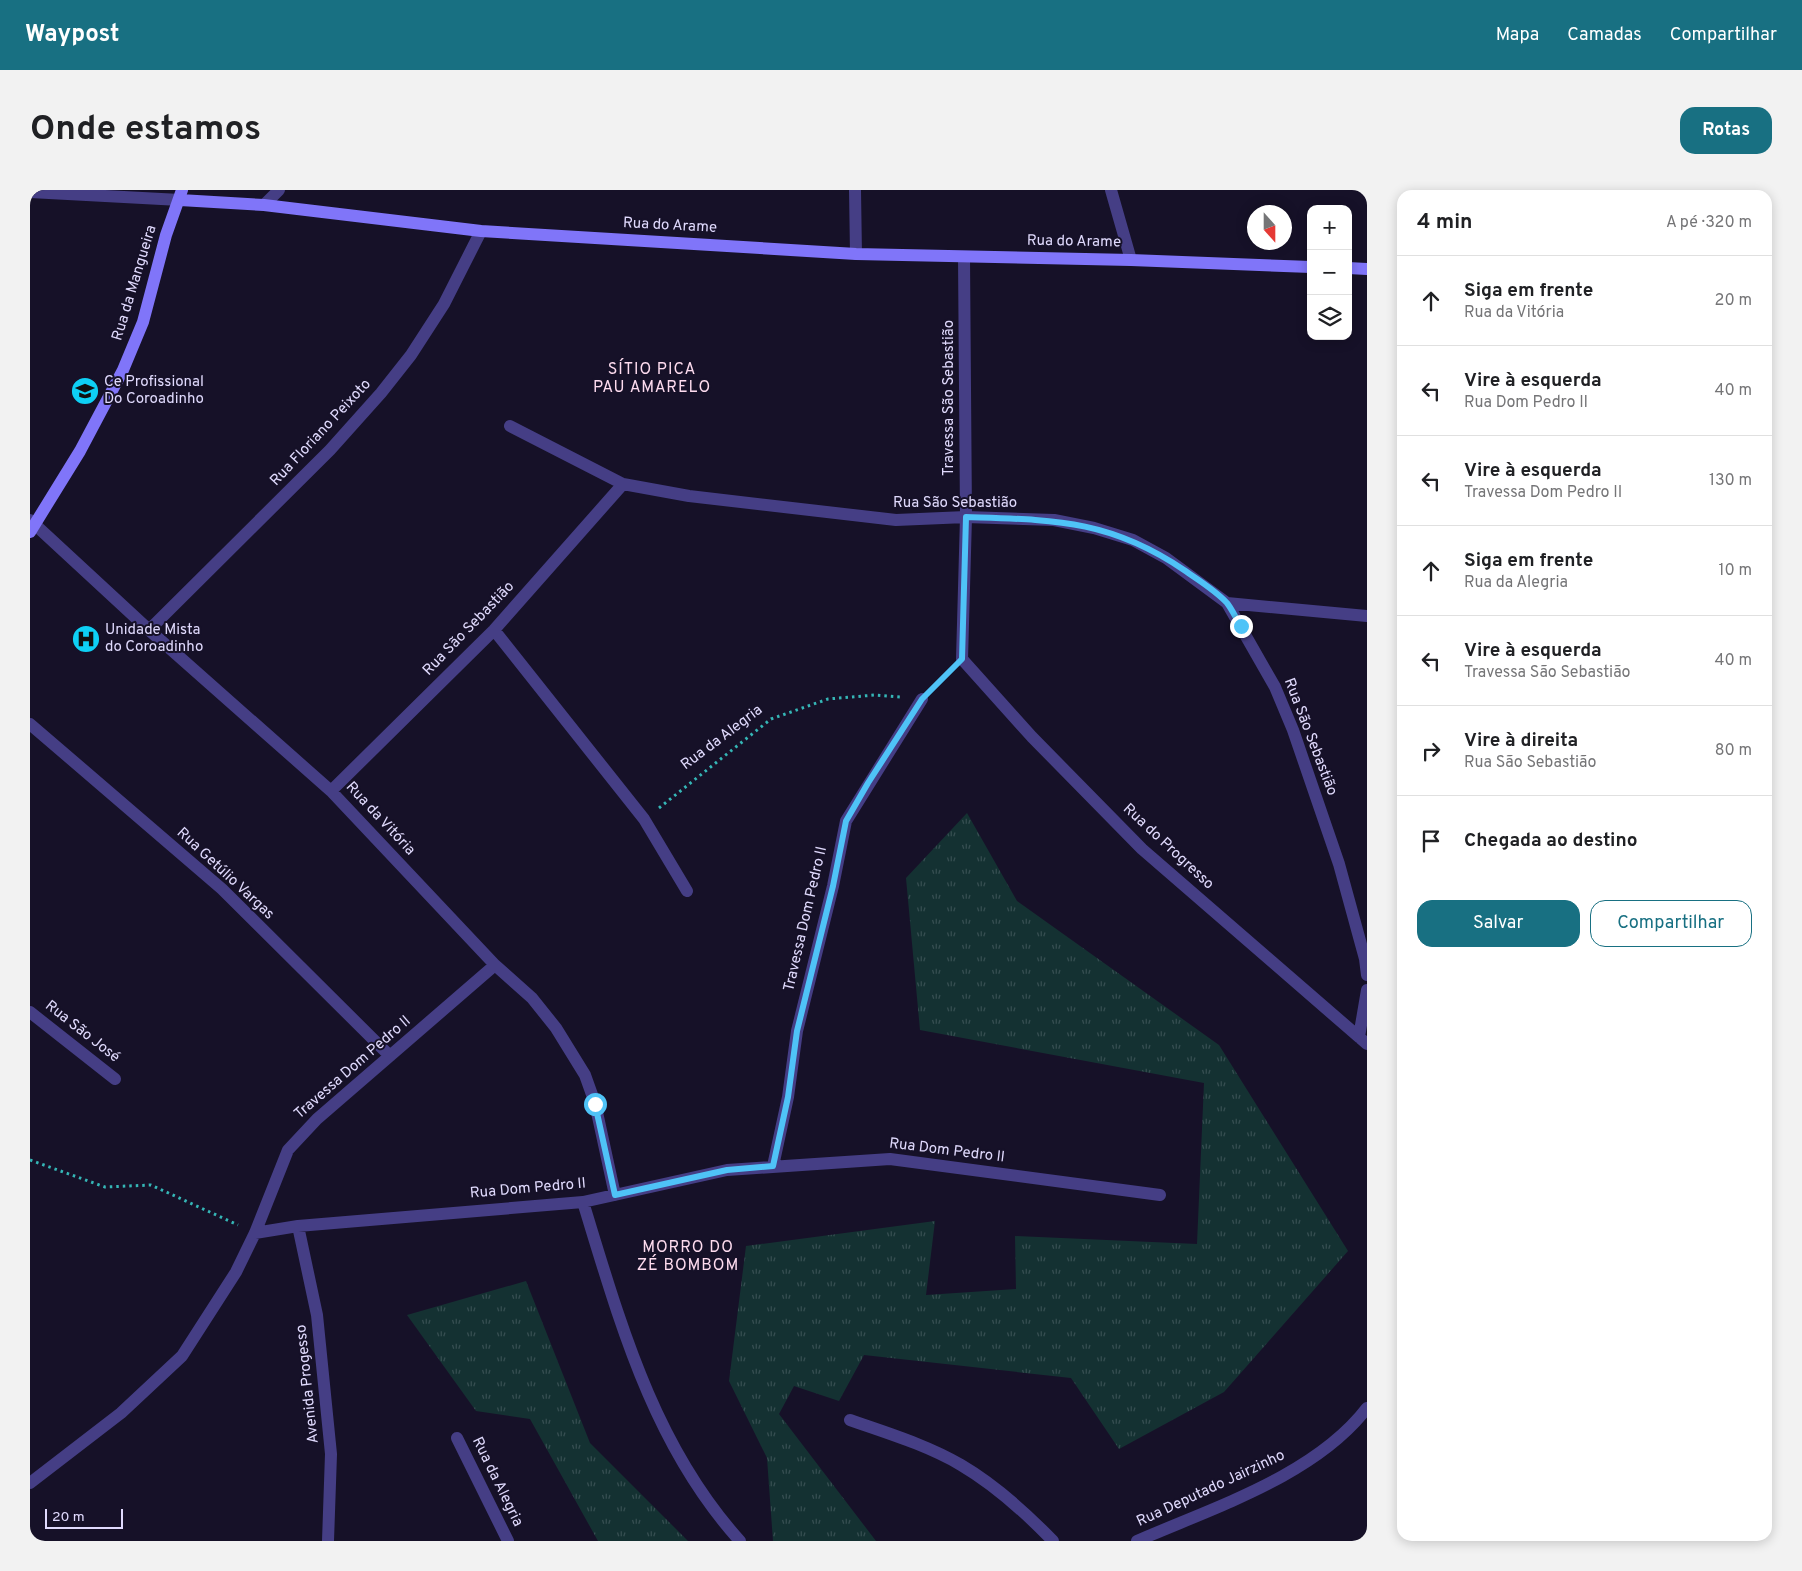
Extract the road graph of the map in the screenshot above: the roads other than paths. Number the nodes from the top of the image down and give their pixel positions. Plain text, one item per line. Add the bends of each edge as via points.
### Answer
1 (279, 190) edge
2 (855, 190) edge
3 (1112, 190) edge
4 (30, 192) edge
5 (181, 195) edge
6 (264, 206) junction
7 (481, 231) junction
8 (856, 254) junction
9 (964, 257) junction
10 (1131, 260) junction
11 (1307, 266) edge
12 (1352, 268) edge
13 (1367, 269) edge
14 (510, 426) dead end
15 (624, 484) junction
16 (966, 517) junction
17 (32, 525) edge
18 (1227, 603) junction
19 (1367, 616) edge
20 (149, 630) junction
21 (494, 630) junction
22 (962, 659) joint
23 (922, 699) road end
24 (30, 724) edge
25 (331, 791) junction
26 (687, 891) dead end
27 (495, 965) junction
28 (1367, 975) edge
29 (1367, 990) edge
30 (30, 1012) edge
31 (1363, 1040) edge
32 (390, 1056) junction
33 (115, 1079) dead end
34 (773, 1166) junction
35 (615, 1195) junction
36 (1160, 1195) dead end
37 (583, 1202) junction
38 (298, 1226) junction
39 (255, 1233) junction
40 (1367, 1408) edge
41 (850, 1420) dead end
42 (1363, 1423) edge
43 (457, 1438) dead end
44 (30, 1483) edge
45 (328, 1541) edge
46 (508, 1541) edge
47 (740, 1541) edge
48 (1053, 1541) edge
49 (1136, 1541) edge

1 - 6 street
2 - 8 street
3 - 10 street
4 - 5 street, Rua do Arame
5 - 6 main road, Rua do Arame
5 - 17 main road, Rua da Mangueira via 166,235 143,322 123,370 101,414
6 - 7 main road, Rua do Arame
7 - 8 main road, Rua do Arame
7 - 20 street, Rua Floriano Peixoto via 444,304 411,355 381,393 330,450
8 - 9 main road, Rua do Arame
9 - 10 main road, Rua do Arame
9 - 16 street, Travessa São Sebastião
10 - 11 main road, Rua do Arame
12 - 13 main road
14 - 15 street, Rua São Sebastião
15 - 16 street, Rua São Sebastião via 688,496 896,520
15 - 21 street, Rua São Sebastião
16 - 18 street, Rua São Sebastião via 1054,520 1133,540 1166,558
16 - 22 street, Travessa São Sebastião
17 - 20 street, Rua da Vitória
18 - 19 street
18 - 28 street, Rua São Sebastião via 1275,687 1294,730 1339,864
20 - 25 street, Rua da Vitória
21 - 25 street, Rua São Sebastião
21 - 26 street via 644,819
22 - 31 street, Rua do Progresso via 1032,738 1142,849
23 - 34 street, Travessa Dom Pedro II via 846,821 797,1031 788,1097
24 - 32 street, Rua Getúlio Vargas via 222,889
25 - 27 street, Rua da Vitória
27 - 32 street, Travessa Dom Pedro II
27 - 35 street, Rua da Vitória via 532,998 556,1028 585,1075 595,1104
29 - 31 street
30 - 33 street, Rua São José
32 - 39 street, Travessa Dom Pedro II via 316,1119 288,1150
34 - 35 street, Rua Dom Pedro II via 727,1170
34 - 36 street, Rua Dom Pedro II via 890,1159
35 - 37 street, Rua Dom Pedro II
37 - 38 street, Rua Dom Pedro II
37 - 47 street via 626,1343 672,1446
38 - 39 street, Rua Dom Pedro II
38 - 45 street, Avenida Progesso via 317,1315 330,1445
39 - 44 street, Travessa Dom Pedro II via 236,1272 182,1356 121,1413
40 - 42 street, Rua Deputado Jairzinho
41 - 48 street via 932,1450 962,1466 991,1485
42 - 49 street, Rua Deputado Jairzinho via 1276,1481
43 - 46 street, Rua da Alegria

